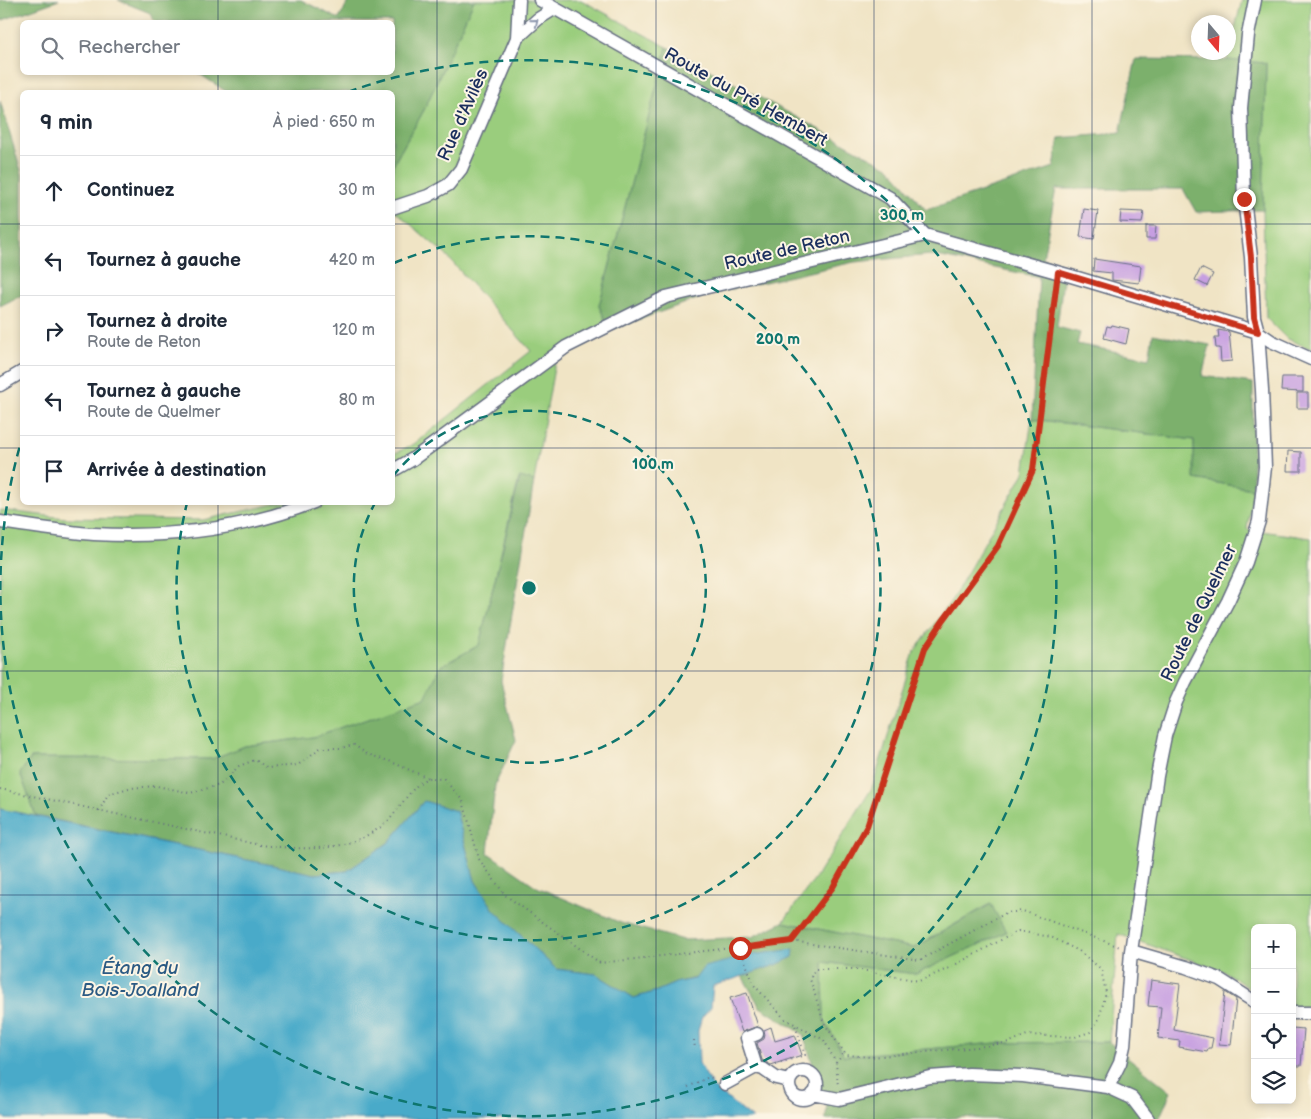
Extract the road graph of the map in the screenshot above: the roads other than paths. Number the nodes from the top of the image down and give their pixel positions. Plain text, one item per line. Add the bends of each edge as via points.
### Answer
1 (519, 0) edge
2 (540, 0) edge
3 (1255, 0) edge
4 (554, 9) junction
5 (517, 38) junction
6 (395, 207) edge
7 (924, 235) junction
8 (1258, 332) junction
9 (1311, 359) edge
10 (20, 373) edge
11 (0, 385) edge
12 (395, 469) edge
13 (306, 505) edge
14 (0, 522) edge
15 (1131, 951) junction
16 (1251, 999) edge
17 (1311, 1012) edge
18 (1296, 1013) edge
19 (757, 1034) dead end
20 (760, 1068) junction
21 (790, 1081) junction
22 (726, 1084) dead end
23 (1108, 1087) junction
24 (813, 1094) junction
25 (1148, 1119) edge

1 - 5 street, Rue d'Avilès
2 - 4 street, Route du Pré Hembert
3 - 8 street, Route de Quelmer via 1241,108 1244,199
5 -> 4 street
4 - 7 street, Route du Pré Hembert via 890,198
5 - 6 street, Rue d'Avilès via 461,169 448,185
7 - 8 street, Route de Reton
7 - 12 street, Route de Reton via 666,297 566,346
8 - 9 street, Route de Reton
8 - 15 street, Route de Quelmer via 1265,467 1259,521 1246,562 1185,682 1165,736
10 - 11 street
13 - 14 street via 242,524 163,534 93,534
15 - 16 street via 1219,979
15 - 23 street, Route de Quelmer via 1124,1046
17 - 18 street
19 - 20 street via 747,1038
20 - 21 street via 776,1078
20 - 22 street
21 - 24 street via 790,1090 796,1097 805,1099
21 - 24 street via 795,1074 808,1072 816,1081
23 - 24 street via 1023,1076 968,1074 930,1077 839,1099
23 - 25 street via 1132,1098

